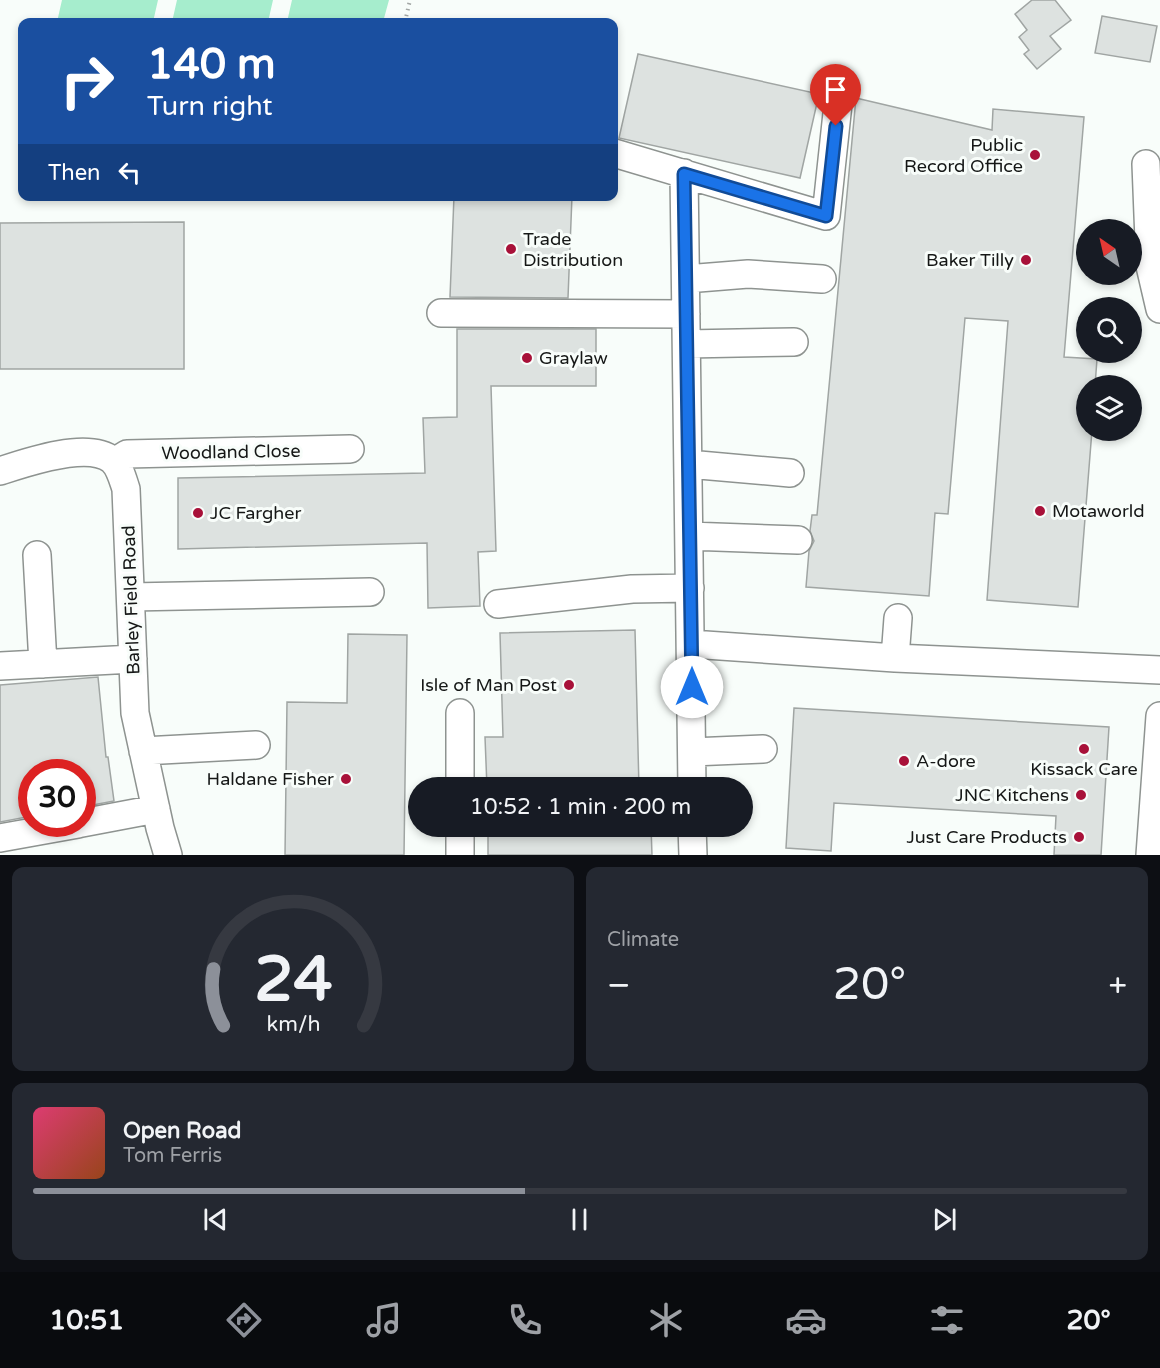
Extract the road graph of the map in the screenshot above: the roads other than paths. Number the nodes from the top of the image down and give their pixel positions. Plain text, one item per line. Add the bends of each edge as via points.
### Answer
1 (838, 104) dead end
2 (618, 154) edge
3 (1146, 164) dead end
4 (684, 174) junction
5 (686, 279) junction
6 (822, 279) dead end
7 (1160, 309) edge
8 (441, 313) dead end
9 (686, 314) junction
10 (795, 342) dead end
11 (687, 344) junction
12 (350, 449) dead end
13 (114, 462) junction
14 (688, 464) junction
15 (0, 471) edge
16 (790, 472) dead end
17 (689, 536) junction
18 (798, 540) dead end
19 (37, 555) dead end
20 (690, 588) junction
21 (370, 592) dead end
22 (131, 597) junction
23 (498, 604) dead end
24 (898, 618) dead end
25 (691, 644) junction
26 (895, 658) junction
27 (133, 659) junction
28 (43, 664) junction
29 (0, 666) edge
30 (1160, 670) edge
31 (460, 713) dead end
32 (1160, 716) edge
33 (256, 745) dead end
34 (763, 749) dead end
35 (143, 750) junction
36 (692, 752) junction
37 (460, 777) edge
38 (692, 777) edge
39 (156, 809) junction
40 (96, 820) edge
41 (32, 837) edge
42 (460, 837) edge
43 (693, 837) edge
44 (15, 842) edge
45 (168, 855) edge
46 (460, 855) edge
47 (693, 855) edge
48 (1150, 855) edge

1 - 4 street via 826,216
2 - 4 street
3 - 7 street via 1150,266
4 - 5 street
5 - 6 street via 748,274
5 - 9 street
8 - 9 street
9 - 11 street
10 - 11 street
11 - 14 street
12 - 13 street, Woodland Close via 127,454
13 - 15 street via 101,453 83,452
13 - 22 street, Barley Field Road via 126,489
14 - 16 street
14 - 17 street
17 - 18 street
17 - 20 street
19 - 28 street
20 - 23 street via 632,589
20 - 25 street
21 - 22 street
22 - 27 street, Barley Field Road
24 - 26 street
25 - 26 street
25 - 36 street
26 - 30 street
27 - 28 street
27 - 35 street, Barley Field Road via 135,713
28 - 29 street
31 - 37 street
32 - 48 street
33 - 35 street
34 - 36 street
35 - 39 street, Barley Field Road
36 - 38 street
39 - 40 street
39 - 45 street, Barley Field Road
41 - 44 street
42 - 46 street
43 - 47 street

